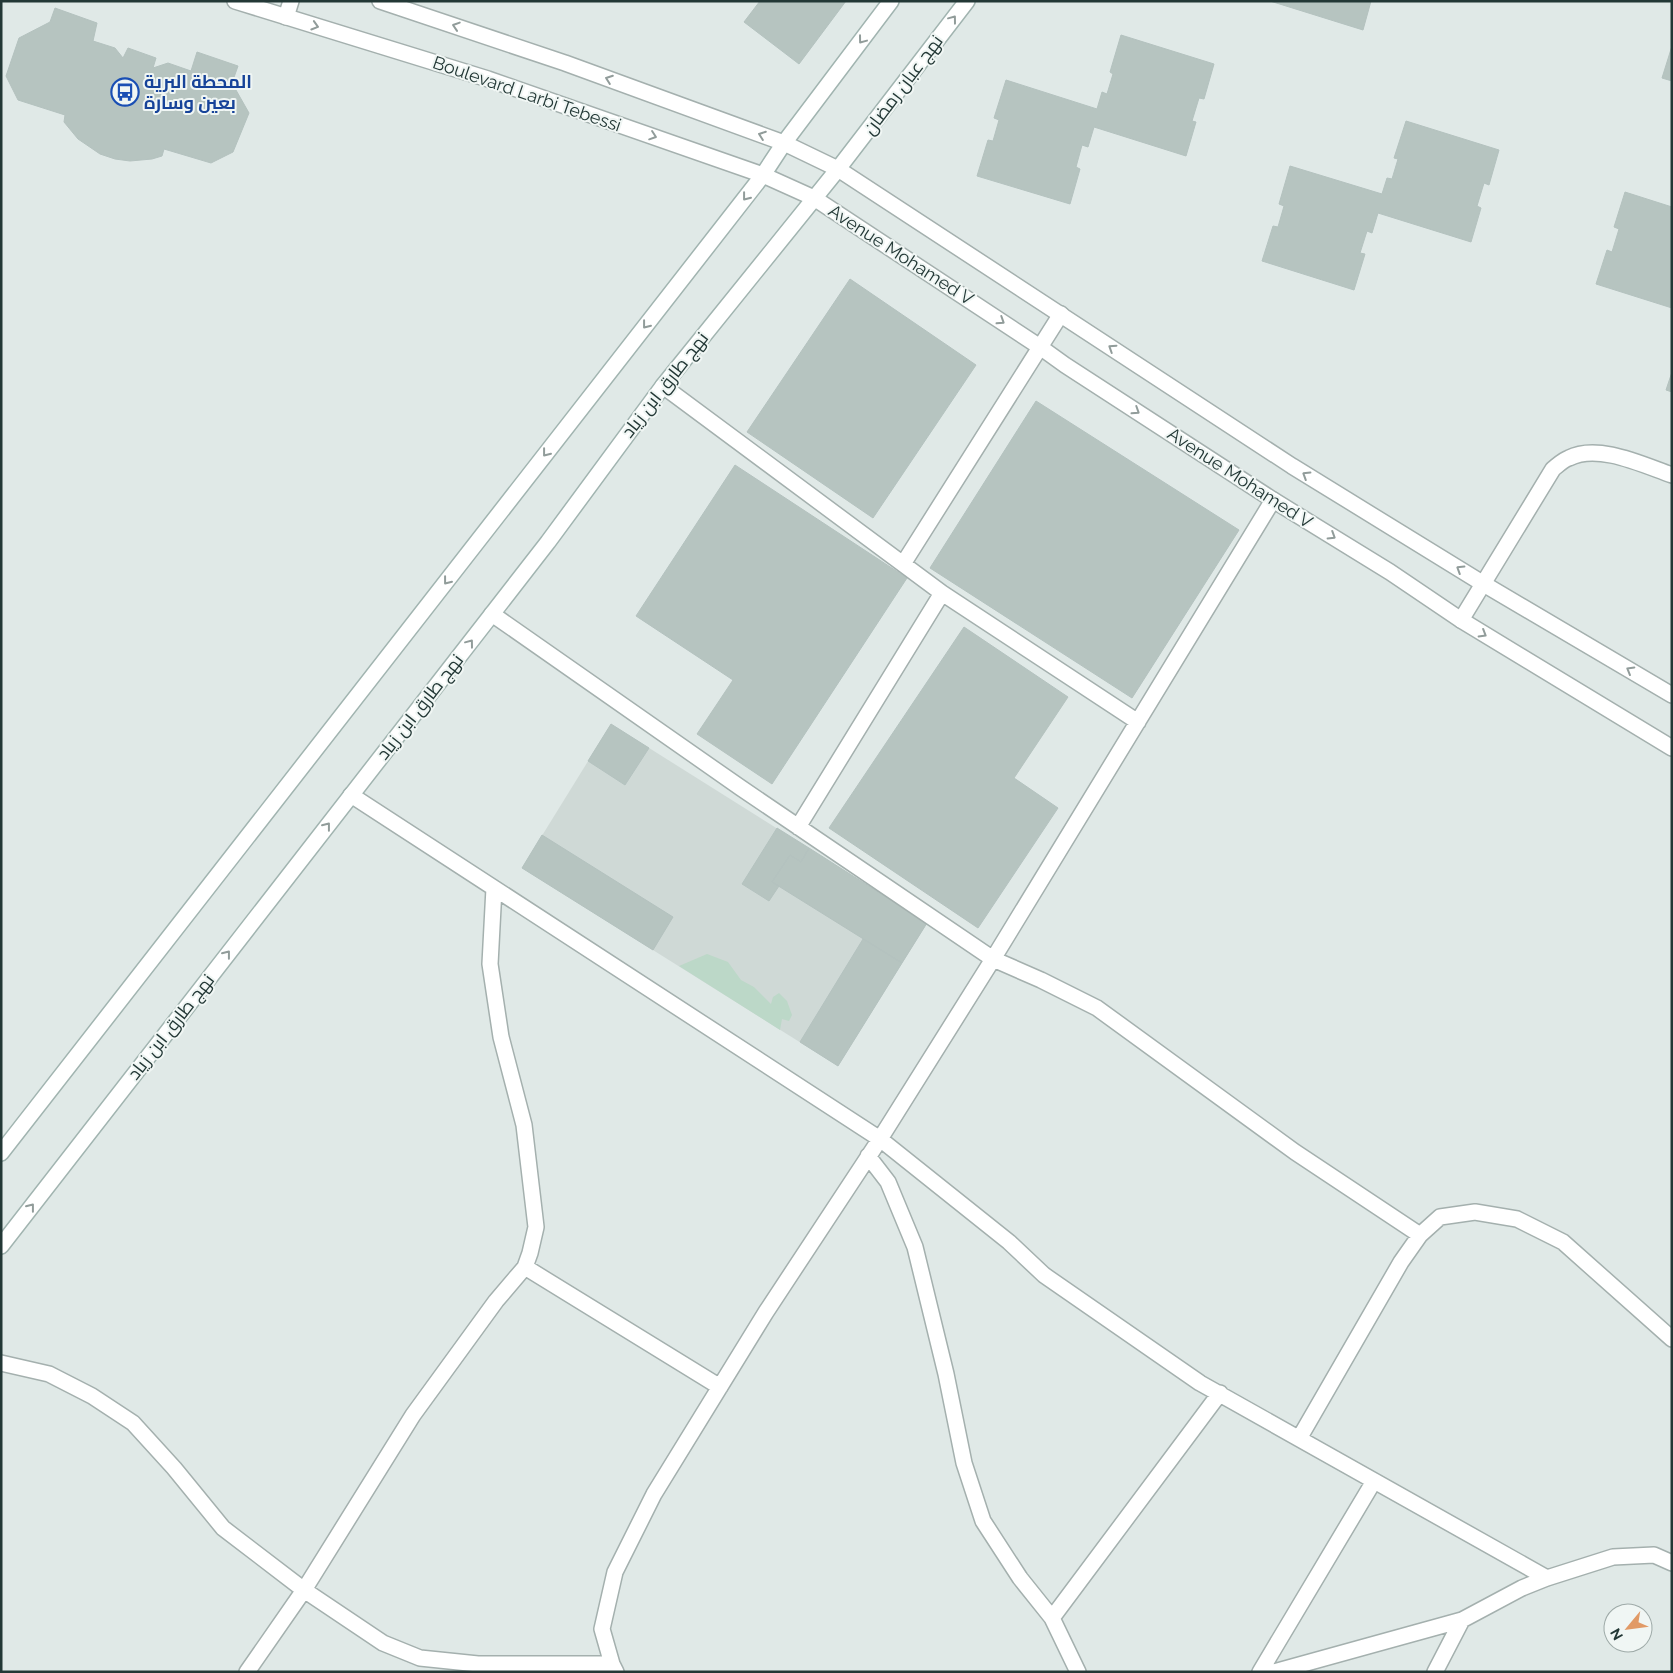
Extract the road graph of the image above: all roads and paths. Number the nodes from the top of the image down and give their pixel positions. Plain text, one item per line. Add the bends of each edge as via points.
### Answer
1 (235, 1) edge
2 (290, 1) edge
3 (380, 1) edge
4 (891, 1) edge
5 (967, 1) edge
6 (286, 17) junction
7 (784, 143) junction
8 (838, 169) junction
9 (763, 175) junction
10 (814, 198) junction
11 (1061, 314) junction
12 (1040, 347) junction
13 (663, 386) junction
14 (1672, 474) edge
15 (1274, 500) junction
16 (903, 564) junction
17 (1482, 583) junction
18 (942, 593) junction
19 (492, 614) junction
20 (1460, 620) junction
21 (1672, 694) edge
22 (1138, 722) junction
23 (1672, 748) edge
24 (352, 795) junction
25 (798, 827) junction
26 (494, 888) junction
27 (993, 959) junction
28 (880, 1139) junction
29 (1, 1153) edge
30 (868, 1156) junction
31 (1420, 1235) junction
32 (1, 1246) edge
33 (525, 1267) junction
34 (1672, 1339) edge
35 (1, 1363) edge
36 (720, 1387) junction
37 (1220, 1393) junction
38 (1300, 1437) junction
39 (1374, 1481) junction
40 (1672, 1563) edge
41 (1547, 1578) junction
42 (304, 1590) junction
43 (1052, 1618) junction
44 (1462, 1620) junction
45 (614, 1668) edge
46 (246, 1672) edge
47 (1078, 1672) edge
48 (1260, 1672) edge
49 (1274, 1672) edge
50 (1435, 1672) edge

1 - 6 street, Boulevard Larbi Tebessi
2 - 6 street
7 -> 3 street via 565,63
4 -> 7 street
8 -> 5 street, نهج عبان رمضان
6 -> 9 street, Boulevard Larbi Tebessi via 488,79
7 - 8 street
7 - 9 street
8 - 10 street, نهج طارق ابن زياد
8 - 11 street
9 - 10 street, Boulevard Larbi Tebessi
9 -> 29 street
10 -> 12 street, Avenue Mohamed V
10 - 13 street, نهج طارق ابن زياد
11 - 12 street
17 -> 11 street via 1292,466
12 -> 15 street, Avenue Mohamed V
12 - 16 street
13 - 16 street
13 - 19 street, نهج طارق ابن زياد
14 - 17 street via 1613,455 1588,453 1570,457 1552,468
15 -> 20 street, Avenue Mohamed V
15 - 22 street
16 - 18 street
17 - 20 street
21 -> 17 street
18 - 22 street
18 - 25 street
24 -> 19 street, نهج طارق ابن زياد
19 - 25 street
20 -> 23 street, Avenue Mohamed V
22 - 27 street
24 - 26 street
32 -> 24 street, نهج طارق ابن زياد
25 - 27 street
26 - 28 street
26 - 33 street via 490,964 501,1037 524,1124 536,1227
27 - 28 street
27 - 31 street via 1097,1008 1295,1152
28 - 30 street
28 - 37 street via 1009,1242 1044,1275 1200,1383
30 - 36 street
30 - 43 street via 888,1182 915,1246 964,1463 983,1521 1020,1578
31 - 34 street via 1440,1217 1475,1212 1517,1219 1563,1242
31 - 38 street via 1401,1262
33 - 36 street
33 - 42 street via 496,1300 412,1415
35 - 42 street via 49,1374 92,1396 133,1423 223,1528
36 - 45 street via 654,1494 615,1572 602,1629
37 - 38 street
37 - 43 street
38 - 39 street
39 - 41 street
39 - 48 street
40 - 41 street via 1654,1555 1613,1557
41 - 44 street
42 - 45 street via 383,1643 420,1658 478,1664
42 - 46 street
43 - 47 street
44 - 49 street
44 - 50 street

